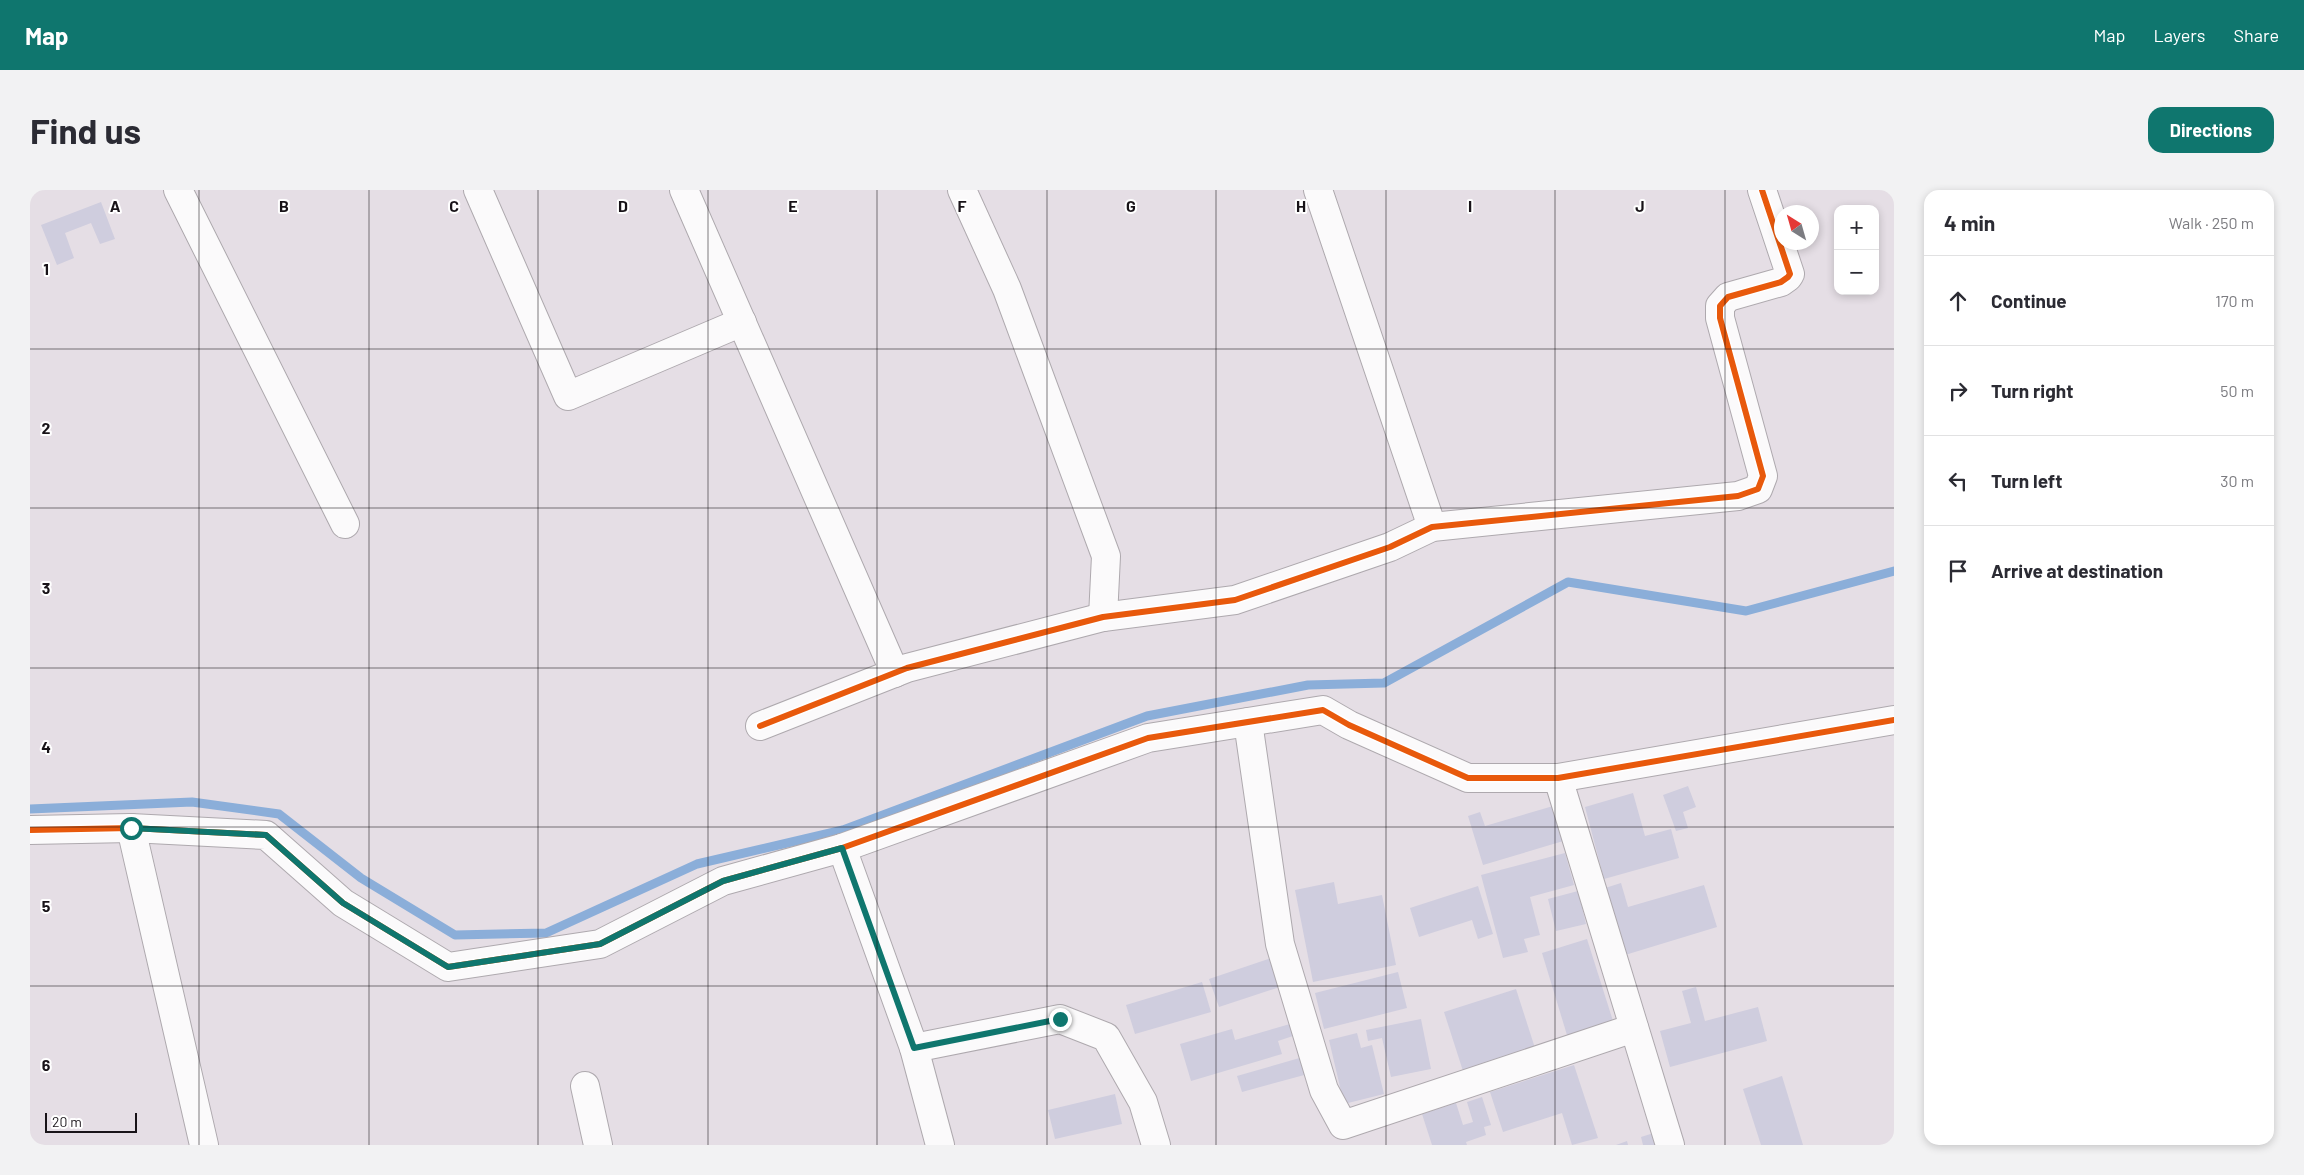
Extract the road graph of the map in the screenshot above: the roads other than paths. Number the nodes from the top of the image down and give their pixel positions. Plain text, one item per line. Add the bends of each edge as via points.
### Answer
1 (178, 190) edge
2 (478, 190) edge
3 (684, 190) edge
4 (962, 190) edge
5 (1318, 190) edge
6 (1762, 190) edge
7 (742, 322) junction
8 (345, 524) dead end
9 (1432, 527) junction
10 (1103, 617) junction
11 (895, 673) junction
12 (1894, 720) edge
13 (1248, 722) junction
14 (760, 726) dead end
15 (1558, 778) junction
16 (131, 828) junction
17 (30, 830) edge
18 (842, 848) junction
19 (1634, 1028) junction
20 (914, 1048) junction
21 (585, 1086) dead end
22 (204, 1145) edge
23 (598, 1145) edge
24 (940, 1145) edge
25 (1156, 1145) edge
26 (1670, 1145) edge

1 - 8 street
2 - 7 street via 568,396
3 - 7 street
4 - 10 street via 1007,289 1106,556
5 - 9 street
6 - 9 street via 1790,274 1781,282 1728,297 1720,306 1720,318 1763,476 1758,488 1738,496
7 - 11 street
9 - 10 street via 1390,547 1235,600
10 - 11 street
11 - 14 street
12 - 15 street
13 - 15 street via 1323,710 1349,725 1468,778
13 - 18 street via 1148,738
13 - 19 street via 1280,944 1324,1090 1343,1125
15 - 19 street
16 - 17 street
16 - 18 street via 266,835 343,903 448,967 600,944 723,881
16 - 22 street
18 - 20 street
19 - 26 street
20 - 24 street
20 - 25 street via 1060,1019 1106,1037 1143,1102
21 - 23 street

